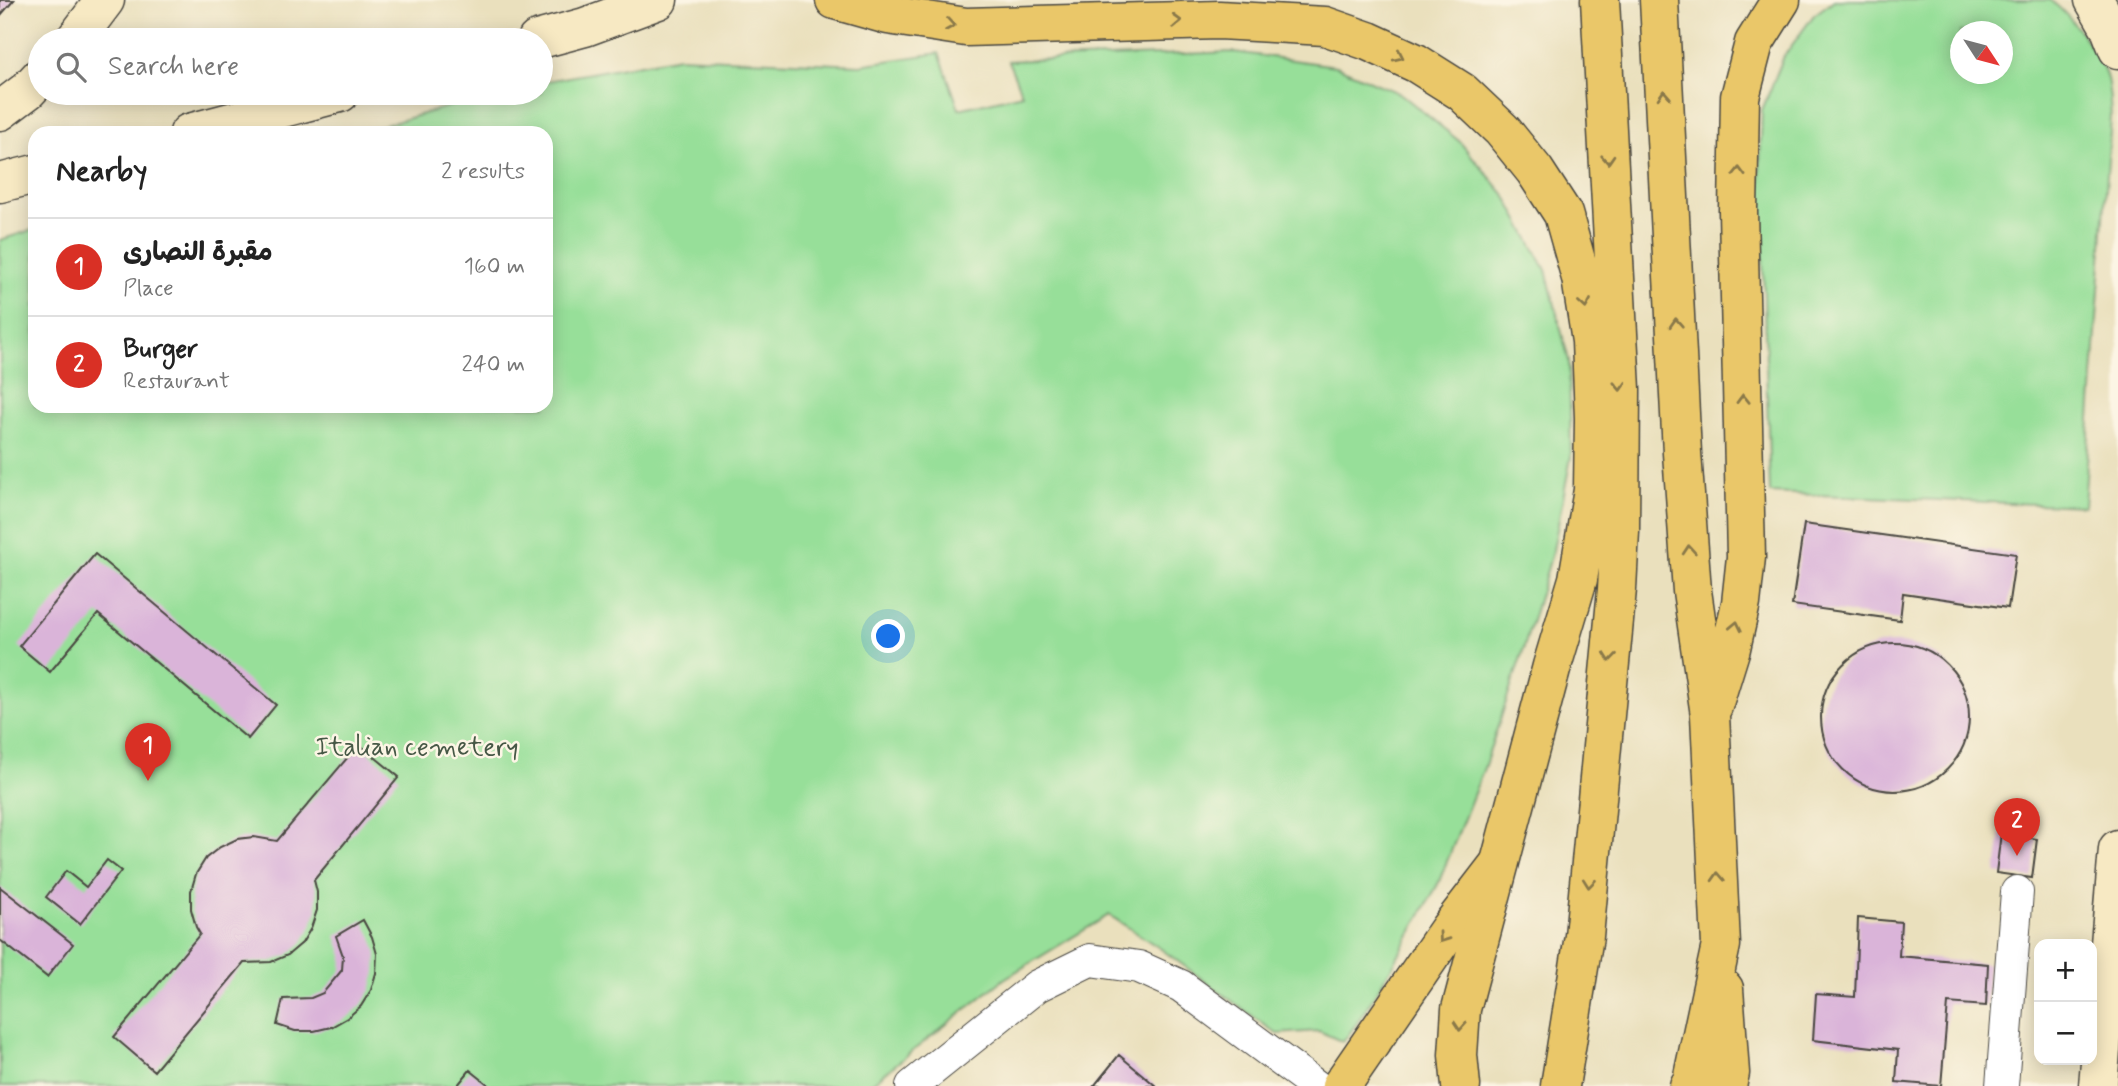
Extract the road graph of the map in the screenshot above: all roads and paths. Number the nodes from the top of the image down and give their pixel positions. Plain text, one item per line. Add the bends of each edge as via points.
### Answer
1 (105, 0) edge
2 (658, 0) edge
3 (835, 0) edge
4 (1781, 0) edge
5 (2094, 0) edge
6 (1660, 7) edge
7 (1601, 9) edge
8 (84, 28) edge
9 (553, 36) edge
10 (2118, 48) edge
11 (28, 90) edge
12 (295, 105) edge
13 (0, 111) edge
14 (215, 126) edge
15 (28, 176) edge
16 (0, 183) edge
17 (1563, 214) junction
18 (1615, 297) junction
19 (1620, 531) junction
20 (1552, 666) junction
21 (1710, 715) junction
22 (2118, 849) edge
23 (1499, 864) junction
24 (2017, 892) dead end
25 (1721, 945) junction
26 (912, 1086) edge
27 (1316, 1086) edge
28 (1341, 1086) edge
29 (1461, 1086) edge
30 (1560, 1086) edge
31 (1689, 1086) edge
32 (1727, 1086) edge
33 (2002, 1086) edge
34 (2098, 1086) edge

1 - 8 main road
2 - 9 main road
3 -> 17 main road via 888,15 966,27 1219,20 1325,26 1416,63 1462,92 1502,130
21 -> 4 main road via 1731,648 1746,557 1740,97 1754,43
5 - 10 main road
21 -> 6 main road via 1692,590 1682,453
7 -> 18 main road
11 - 13 main road
12 - 14 main road
15 - 16 main road
17 - 18 main road via 1600,266
17 -> 20 main road via 1581,278 1591,341 1593,491 1578,579
18 -> 19 main road via 1621,389
19 - 20 main road
19 -> 30 main road via 1584,936
20 - 23 main road
25 -> 21 main road
22 - 34 main road
23 -> 28 main road
23 -> 29 main road via 1461,1009
24 - 33 street
25 - 31 main road
25 - 32 main road via 1730,1073
26 - 27 street via 1037,986 1090,960 1139,967 1181,986

